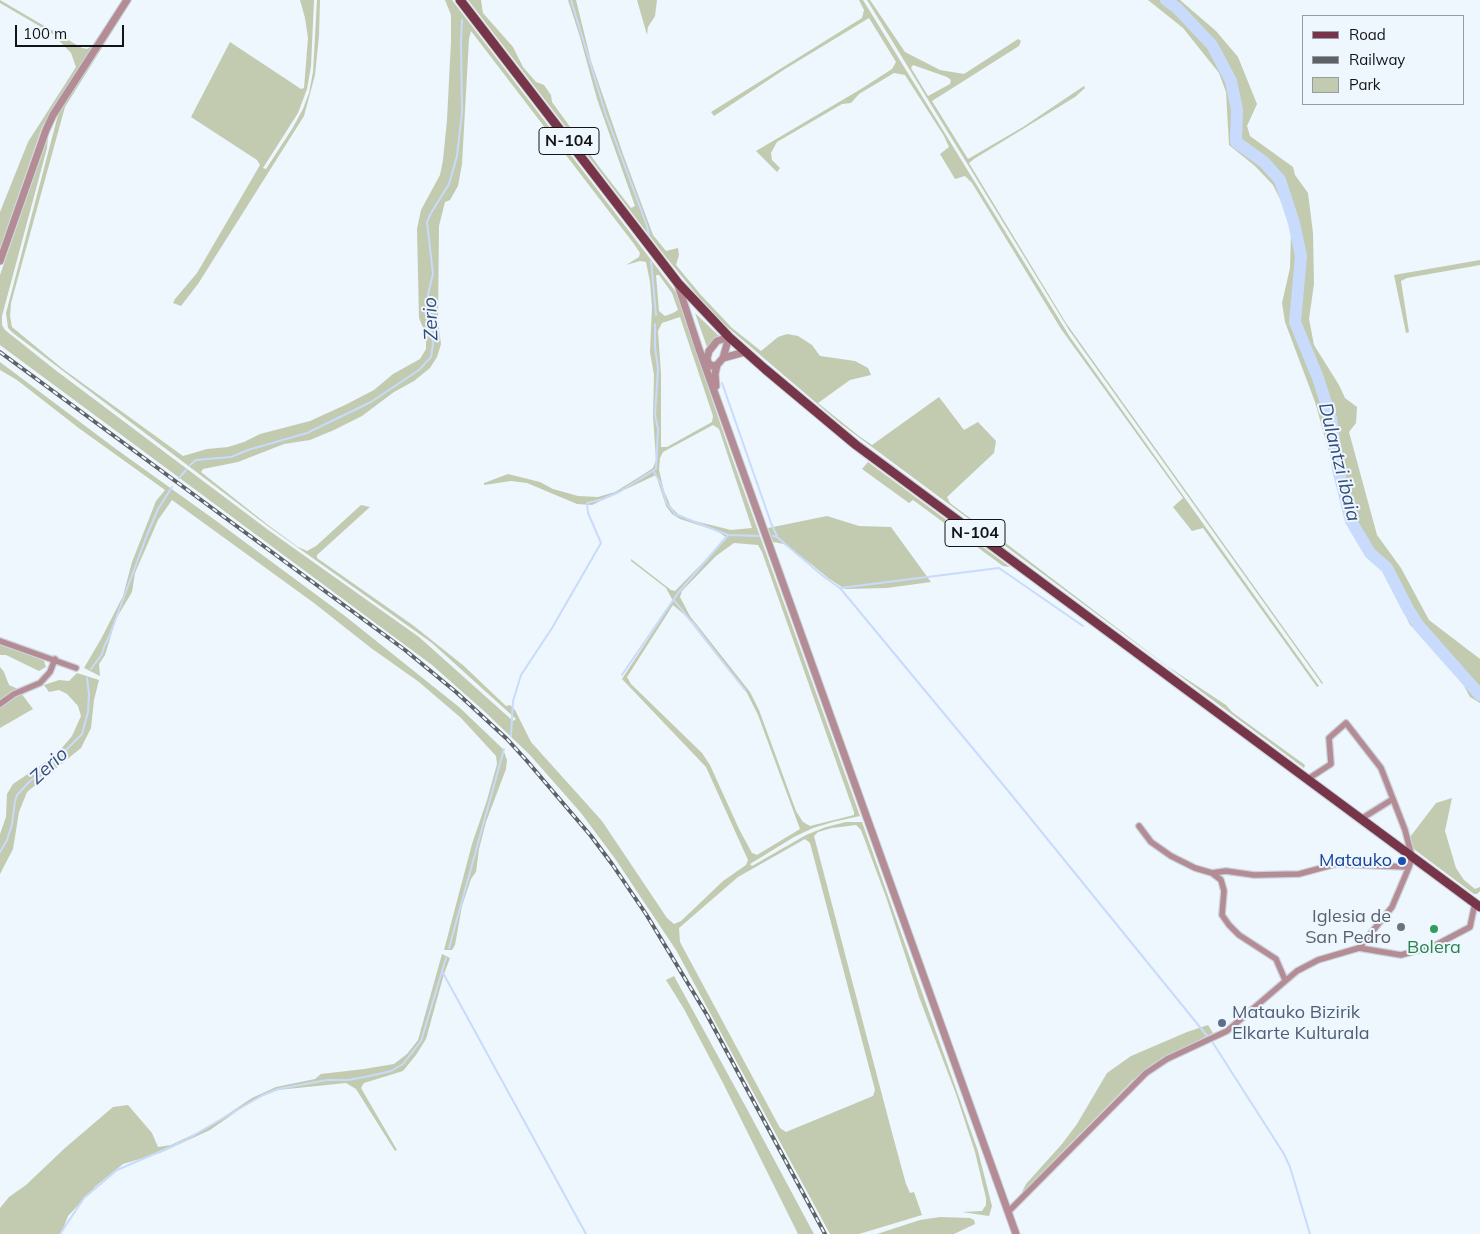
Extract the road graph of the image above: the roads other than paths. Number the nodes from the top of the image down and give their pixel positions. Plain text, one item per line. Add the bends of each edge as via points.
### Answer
1 (127, 0) edge
2 (460, 0) edge
3 (0, 261) edge
4 (678, 282) junction
5 (729, 337) junction
6 (745, 352) junction
7 (723, 358) junction
8 (706, 362) junction
9 (717, 365) junction
10 (716, 394) junction
11 (0, 640) edge
12 (55, 659) junction
13 (76, 668) dead end
14 (0, 704) edge
15 (1308, 780) junction
16 (1393, 799) junction
17 (1361, 819) junction
18 (1139, 826) dead end
19 (1412, 857) junction
20 (1409, 867) junction
21 (1212, 873) junction
22 (1477, 905) edge
23 (1358, 948) junction
24 (1285, 980) junction
25 (1008, 1212) junction
26 (1016, 1234) edge

1 - 3 street via 53,115
2 - 4 main road, N-104
4 - 5 main road, N-104
4 - 8 street
5 - 6 main road, N-104
5 - 7 street
5 - 8 street via 717,341
6 - 7 street
6 - 15 main road, N-104 via 856,444
7 - 9 street
8 - 9 street via 711,366
8 - 10 street
9 - 10 street
10 - 25 street
11 - 12 street
12 - 13 street
12 - 14 street via 50,672 40,683
15 - 16 street via 1331,764 1328,738 1346,723 1381,768
15 - 17 main road, N-104
16 - 17 street
16 - 19 street
17 - 19 main road, N-104
18 - 21 street via 1151,842 1171,856
19 - 20 street
19 - 22 main road, N-104
20 - 21 street via 1336,864 1299,874
20 - 23 street via 1392,907
21 - 24 street via 1221,880 1224,891 1222,915 1239,935 1276,959
22 - 23 street via 1470,927 1434,946 1401,955
23 - 24 street via 1318,960
24 - 25 street via 1227,1031 1167,1059 1146,1073
25 - 26 street

